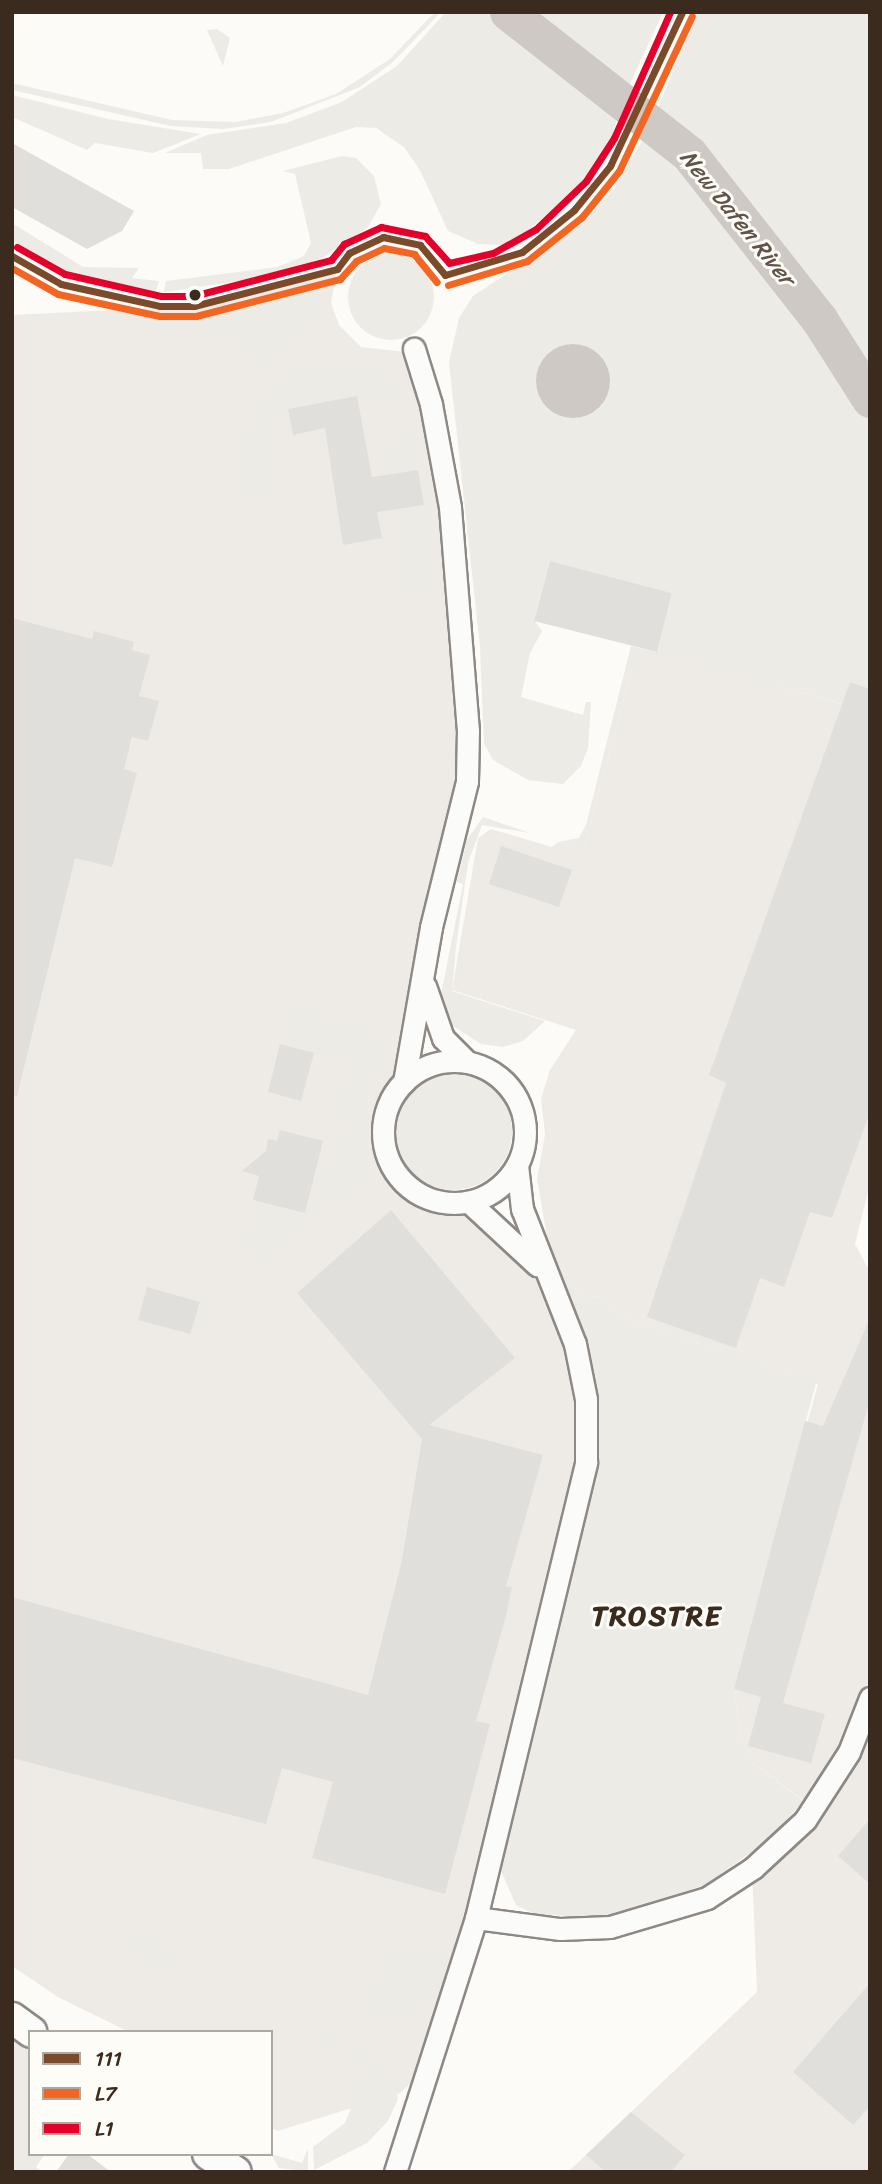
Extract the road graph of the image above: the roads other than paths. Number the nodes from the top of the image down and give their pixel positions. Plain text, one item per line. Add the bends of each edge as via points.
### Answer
1 (414, 349) dead end
2 (423, 973) junction
3 (467, 1062) junction
4 (404, 1082) junction
5 (517, 1165) junction
6 (469, 1202) junction
7 (544, 1271) junction
8 (870, 1698) edge
9 (476, 1918) junction
10 (12, 2018) edge
11 (28, 2030) edge
12 (211, 2156) edge
13 (236, 2172) edge
14 (395, 2172) edge

1 - 2 street via 431,404 450,506 468,731 467,781
2 - 3 street via 431,1014
2 - 4 street
3 - 4 street via 435,1063
3 - 5 street via 496,1075 519,1103 524,1144
4 - 6 street via 392,1096 382,1135 394,1172 427,1199
5 - 6 street via 489,1195
5 - 7 street via 522,1209
6 - 7 street
7 - 9 street via 575,1344 586,1399 586,1462
8 - 9 street via 849,1752 805,1820 753,1868 707,1898 610,1927 561,1929
9 - 14 street
10 - 11 main road
12 - 13 main road

